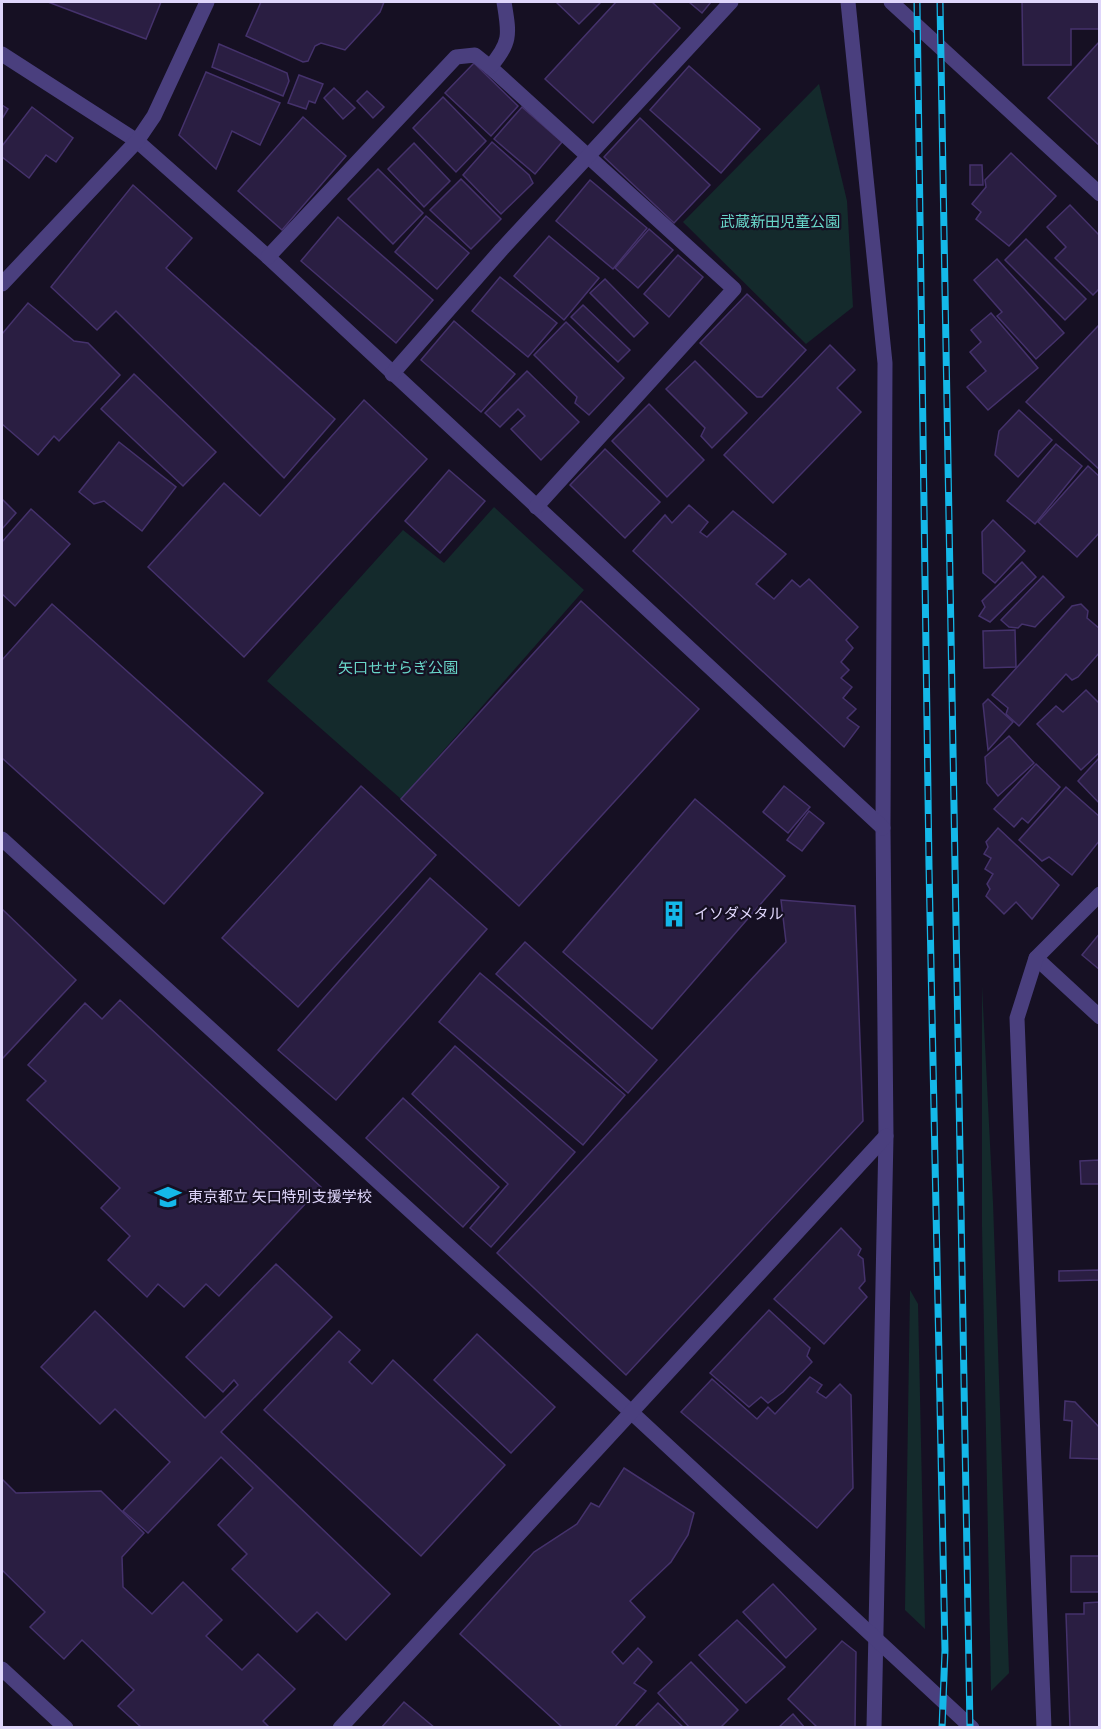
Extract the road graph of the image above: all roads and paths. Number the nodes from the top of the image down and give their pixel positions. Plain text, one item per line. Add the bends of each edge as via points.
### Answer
1 (207, 2) edge
2 (504, 2) edge
3 (731, 2) edge
4 (849, 2) edge
5 (891, 2) edge
6 (2, 54) edge
7 (490, 67) junction
8 (136, 141) junction
9 (589, 156) junction
10 (1100, 194) edge
11 (268, 257) junction
12 (2, 284) edge
13 (392, 374) junction
14 (536, 507) junction
15 (883, 828) junction
16 (2, 839) edge
17 (1100, 894) edge
18 (1036, 958) junction
19 (1100, 1017) edge
20 (886, 1136) junction
21 (630, 1411) junction
22 (877, 1642) junction
23 (2, 1669) edge
24 (66, 1728) edge
25 (340, 1728) edge
26 (874, 1728) edge
27 (972, 1728) edge
28 (1044, 1728) edge

1 - 8 street via 154,116
2 - 7 street via 510,36
3 - 9 street
4 - 15 street via 885,363
5 - 10 street
6 - 8 street
7 - 9 street
7 - 11 street via 475,55 456,57
8 - 11 street
8 - 12 street
9 - 13 street
9 - 14 street via 734,288
11 - 13 street
13 - 14 street
14 - 15 street
15 - 20 street
16 - 21 street
17 - 18 street
18 - 19 street
18 - 28 street via 1017,1017
20 - 21 street
20 - 22 street
21 - 22 street
21 - 25 street
22 - 26 street
22 - 27 street
23 - 24 street

